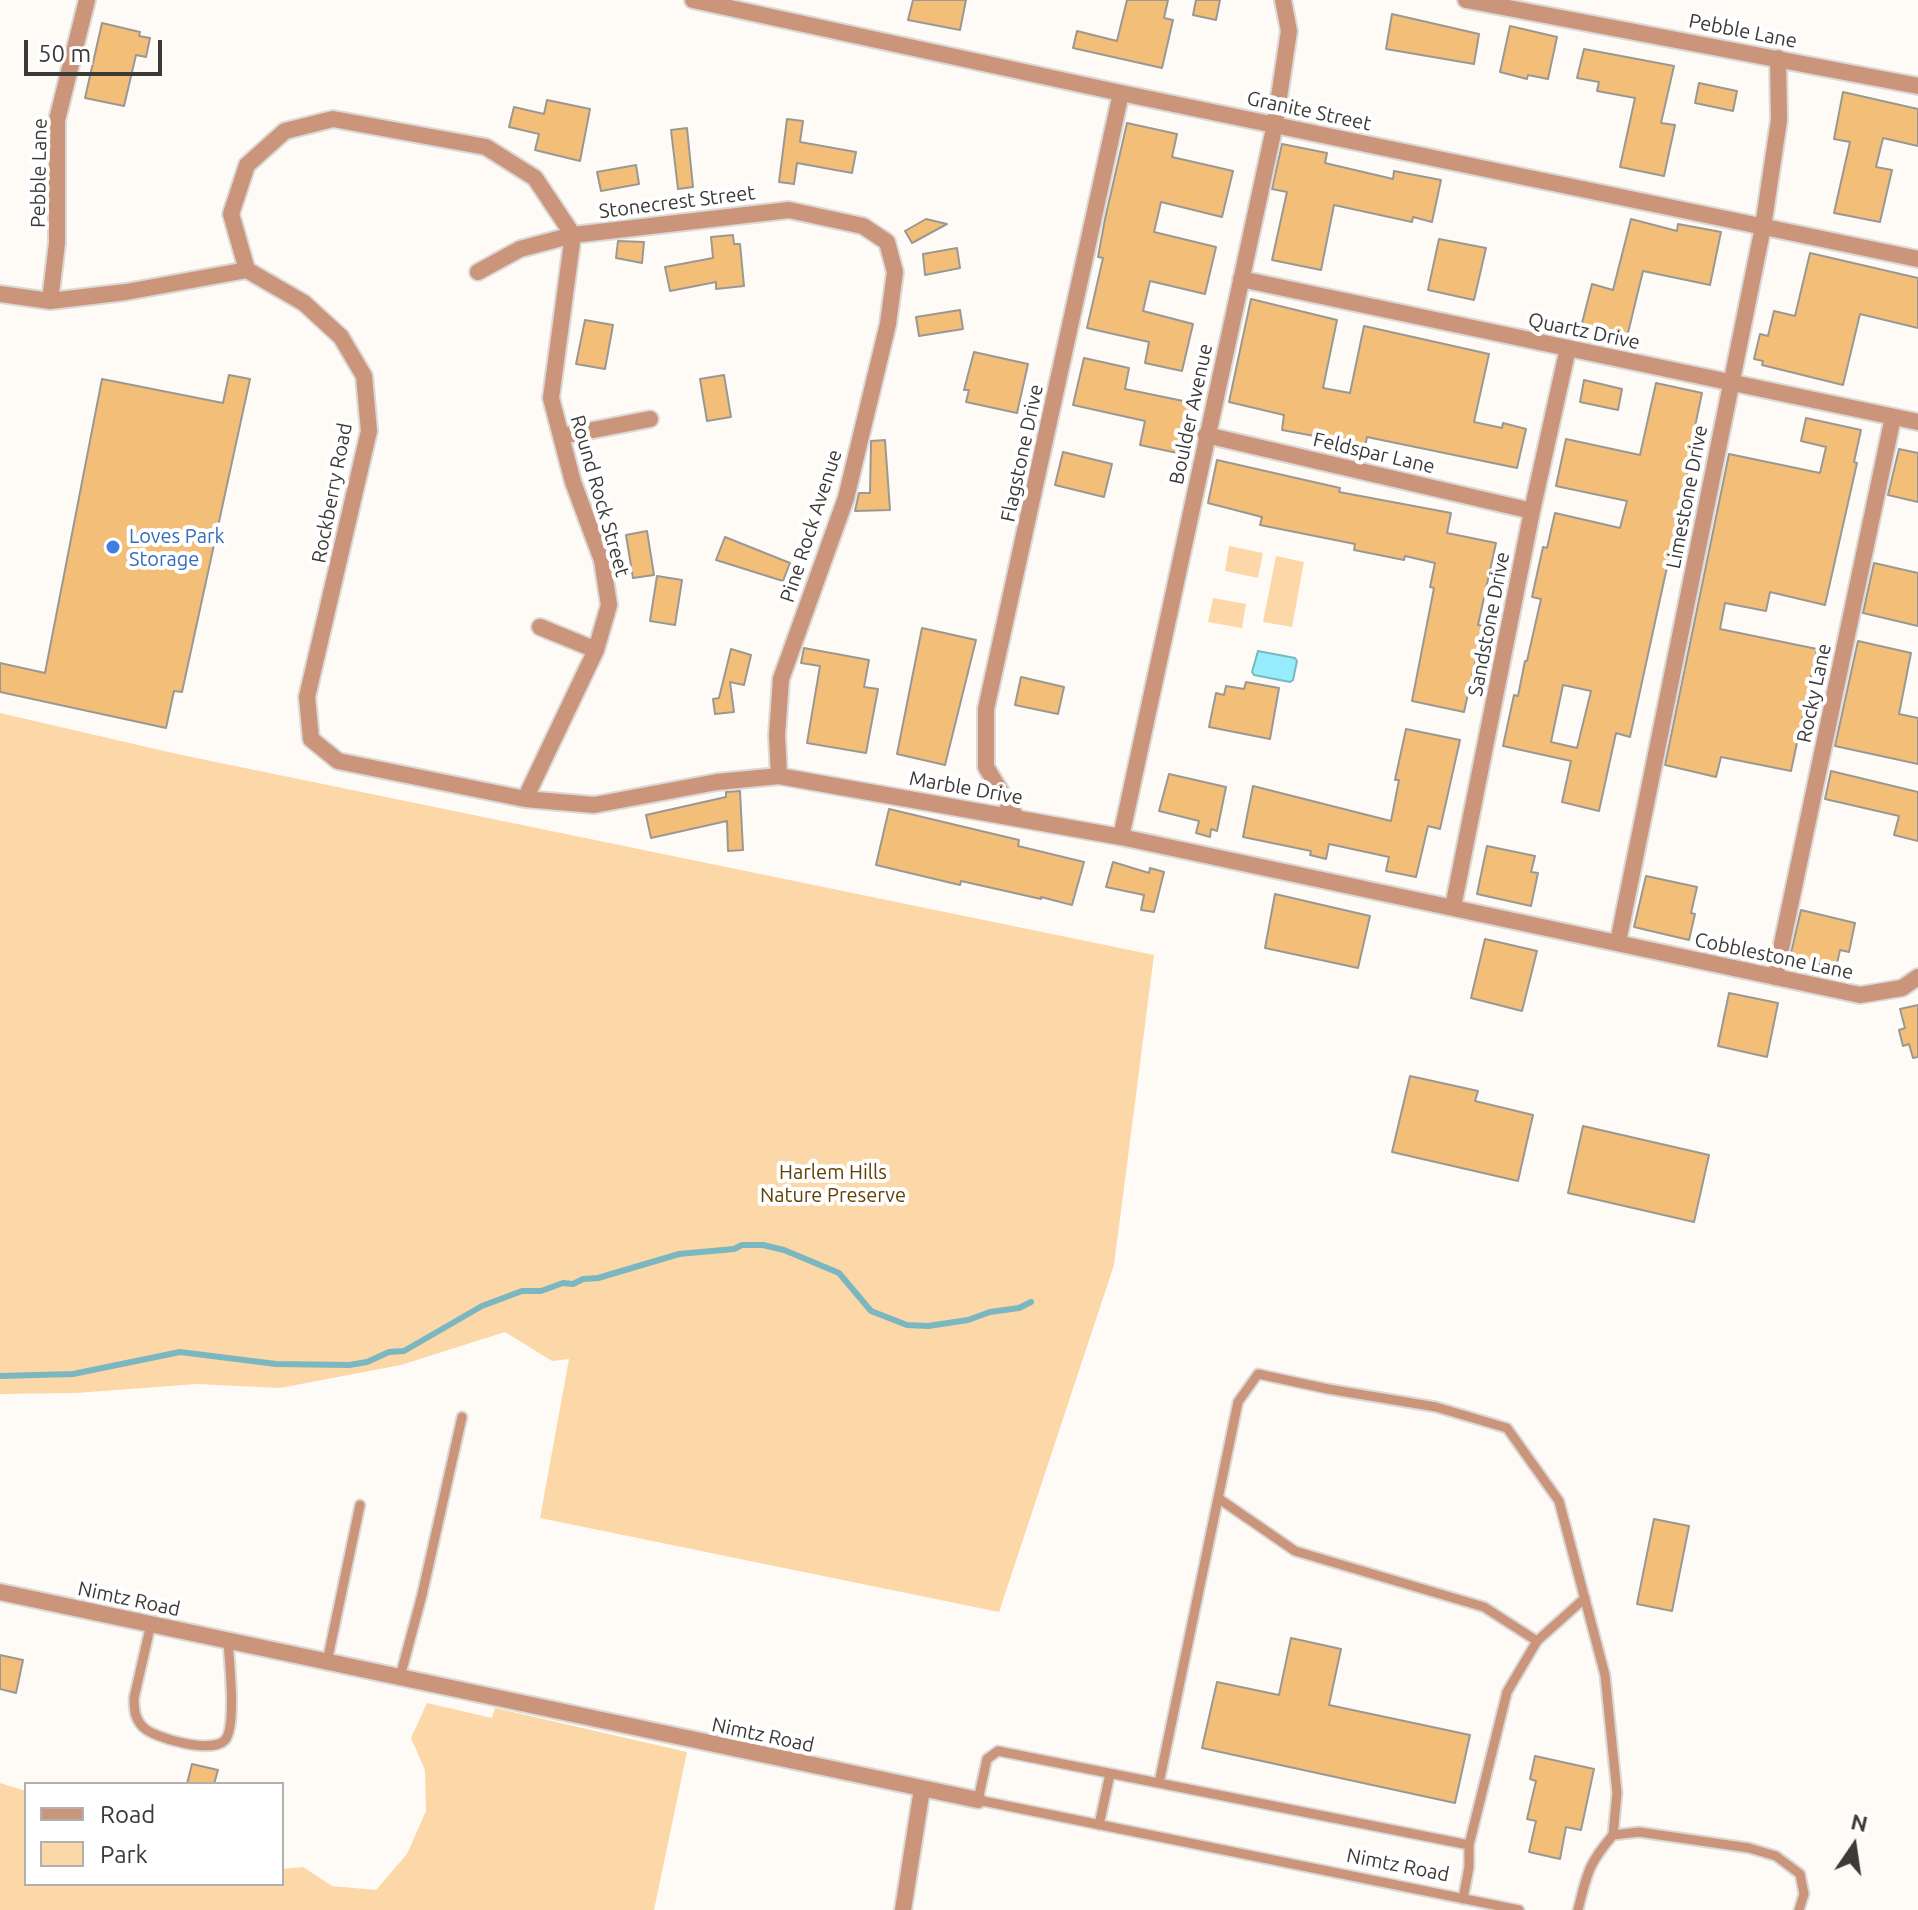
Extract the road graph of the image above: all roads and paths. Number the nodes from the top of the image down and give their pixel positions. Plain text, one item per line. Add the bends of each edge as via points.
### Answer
1 (87, 0) edge
2 (693, 0) edge
3 (1283, 0) edge
4 (1466, 0) edge
5 (1778, 58) junction
6 (1918, 86) edge
7 (1121, 93) junction
8 (1275, 124) junction
9 (1763, 227) junction
10 (573, 235) junction
11 (887, 242) joint
12 (1918, 259) edge
13 (247, 270) junction
14 (478, 272) dead end
15 (1241, 279) junction
16 (0, 294) edge
17 (50, 301) junction
18 (1568, 348) junction
19 (1730, 382) junction
20 (1893, 417) junction
21 (650, 419) dead end
22 (1918, 422) edge
23 (1206, 435) junction
24 (562, 436) junction
25 (1532, 511) junction
26 (540, 627) dead end
27 (596, 650) junction
28 (311, 739) joint
29 (779, 776) junction
30 (525, 799) junction
31 (1016, 817) junction
32 (1121, 837) junction
33 (1453, 907) junction
34 (1618, 942) junction
35 (1775, 977) junction
36 (1918, 977) edge
37 (462, 1417) dead end
38 (1218, 1498) junction
39 (360, 1505) dead end
40 (0, 1592) edge
41 (1585, 1598) junction
42 (151, 1624) junction
43 (228, 1641) junction
44 (1537, 1641) junction
45 (327, 1662) junction
46 (400, 1677) junction
47 (1110, 1774) junction
48 (1159, 1783) junction
49 (922, 1789) junction
50 (978, 1800) junction
51 (1099, 1825) junction
52 (1613, 1835) junction
53 (1469, 1845) junction
54 (1463, 1899) junction
55 (903, 1910) edge
56 (1519, 1910) edge
57 (1578, 1910) edge
58 (1799, 1910) edge

1 - 17 street, Pebble Lane via 57,120 57,243
2 - 7 street, Granite Street
3 - 8 street, Boulder Avenue via 1289,31
4 - 5 street, Pebble Lane
5 - 6 street, Pebble Lane
5 - 9 street, Limestone Drive via 1779,120
7 - 8 street, Granite Street
7 - 31 street, Flagstone Drive via 986,709 986,767
8 - 9 street, Granite Street
8 - 15 street, Boulder Avenue
9 - 12 street, Granite Street
9 - 19 street, Limestone Drive
10 - 11 street, Stonecrest Street via 789,210 863,226
10 - 13 street, Stonecrest Street via 535,178 486,147 333,119 285,131 247,165 231,214
10 - 14 street via 520,249
10 - 24 street, Round Rock Street via 551,398
11 - 29 street, Pine Rock Avenue via 895,272 888,324 846,498 781,679
13 - 17 street
13 - 28 street, Rockberry Road via 304,303 341,337 364,376 369,431 307,697
15 - 18 street, Quartz Drive
15 - 23 street, Boulder Avenue
16 - 17 street
18 - 19 street, Quartz Drive
18 - 25 street, Sandstone Drive
19 - 20 street, Quartz Drive
19 - 34 street, Limestone Drive
20 - 22 street, Quartz Drive
20 - 35 street, Rocky Lane
21 - 24 street
23 - 25 street, Feldspar Lane
23 - 32 street, Boulder Avenue
24 - 27 street, Round Rock Street via 602,560 609,605
25 - 33 street, Sandstone Drive
26 - 27 street
27 - 30 street, Round Rock Street
28 - 30 street, Marble Drive via 338,761
29 - 30 street, Marble Drive via 594,805
29 - 31 street, Marble Drive
31 - 32 street, Marble Drive
32 - 33 street, Marble Drive
33 - 34 street, Marble Drive
34 - 35 street, Cobblestone Lane
35 - 36 street, Cobblestone Lane via 1860,995 1902,988
37 - 46 lane
38 - 41 lane via 1238,1402 1258,1374 1436,1407 1507,1428 1559,1501
38 - 44 lane via 1295,1551 1484,1607
38 - 48 lane
39 - 45 lane
40 - 42 street, Nimtz Road
41 - 44 lane
41 - 52 lane via 1610,1715 1617,1793
42 - 43 street, Nimtz Road
42 - 43 lane via 134,1698 136,1718 145,1729 174,1741 216,1745 225,1740 231,1714
43 - 45 street, Nimtz Road
44 - 53 lane via 1507,1692
45 - 46 street, Nimtz Road
46 - 49 street, Nimtz Road
47 - 48 lane
47 - 50 lane via 998,1751 987,1759
47 - 51 lane
48 - 53 lane
49 - 50 street, Nimtz Road
49 - 55 street
50 - 51 lane, Nimtz Road
51 - 54 lane, Nimtz Road
52 - 57 lane via 1589,1866
52 - 58 lane via 1639,1832 1776,1856 1800,1874 1804,1894
53 - 54 lane
54 - 56 lane, Nimtz Road

